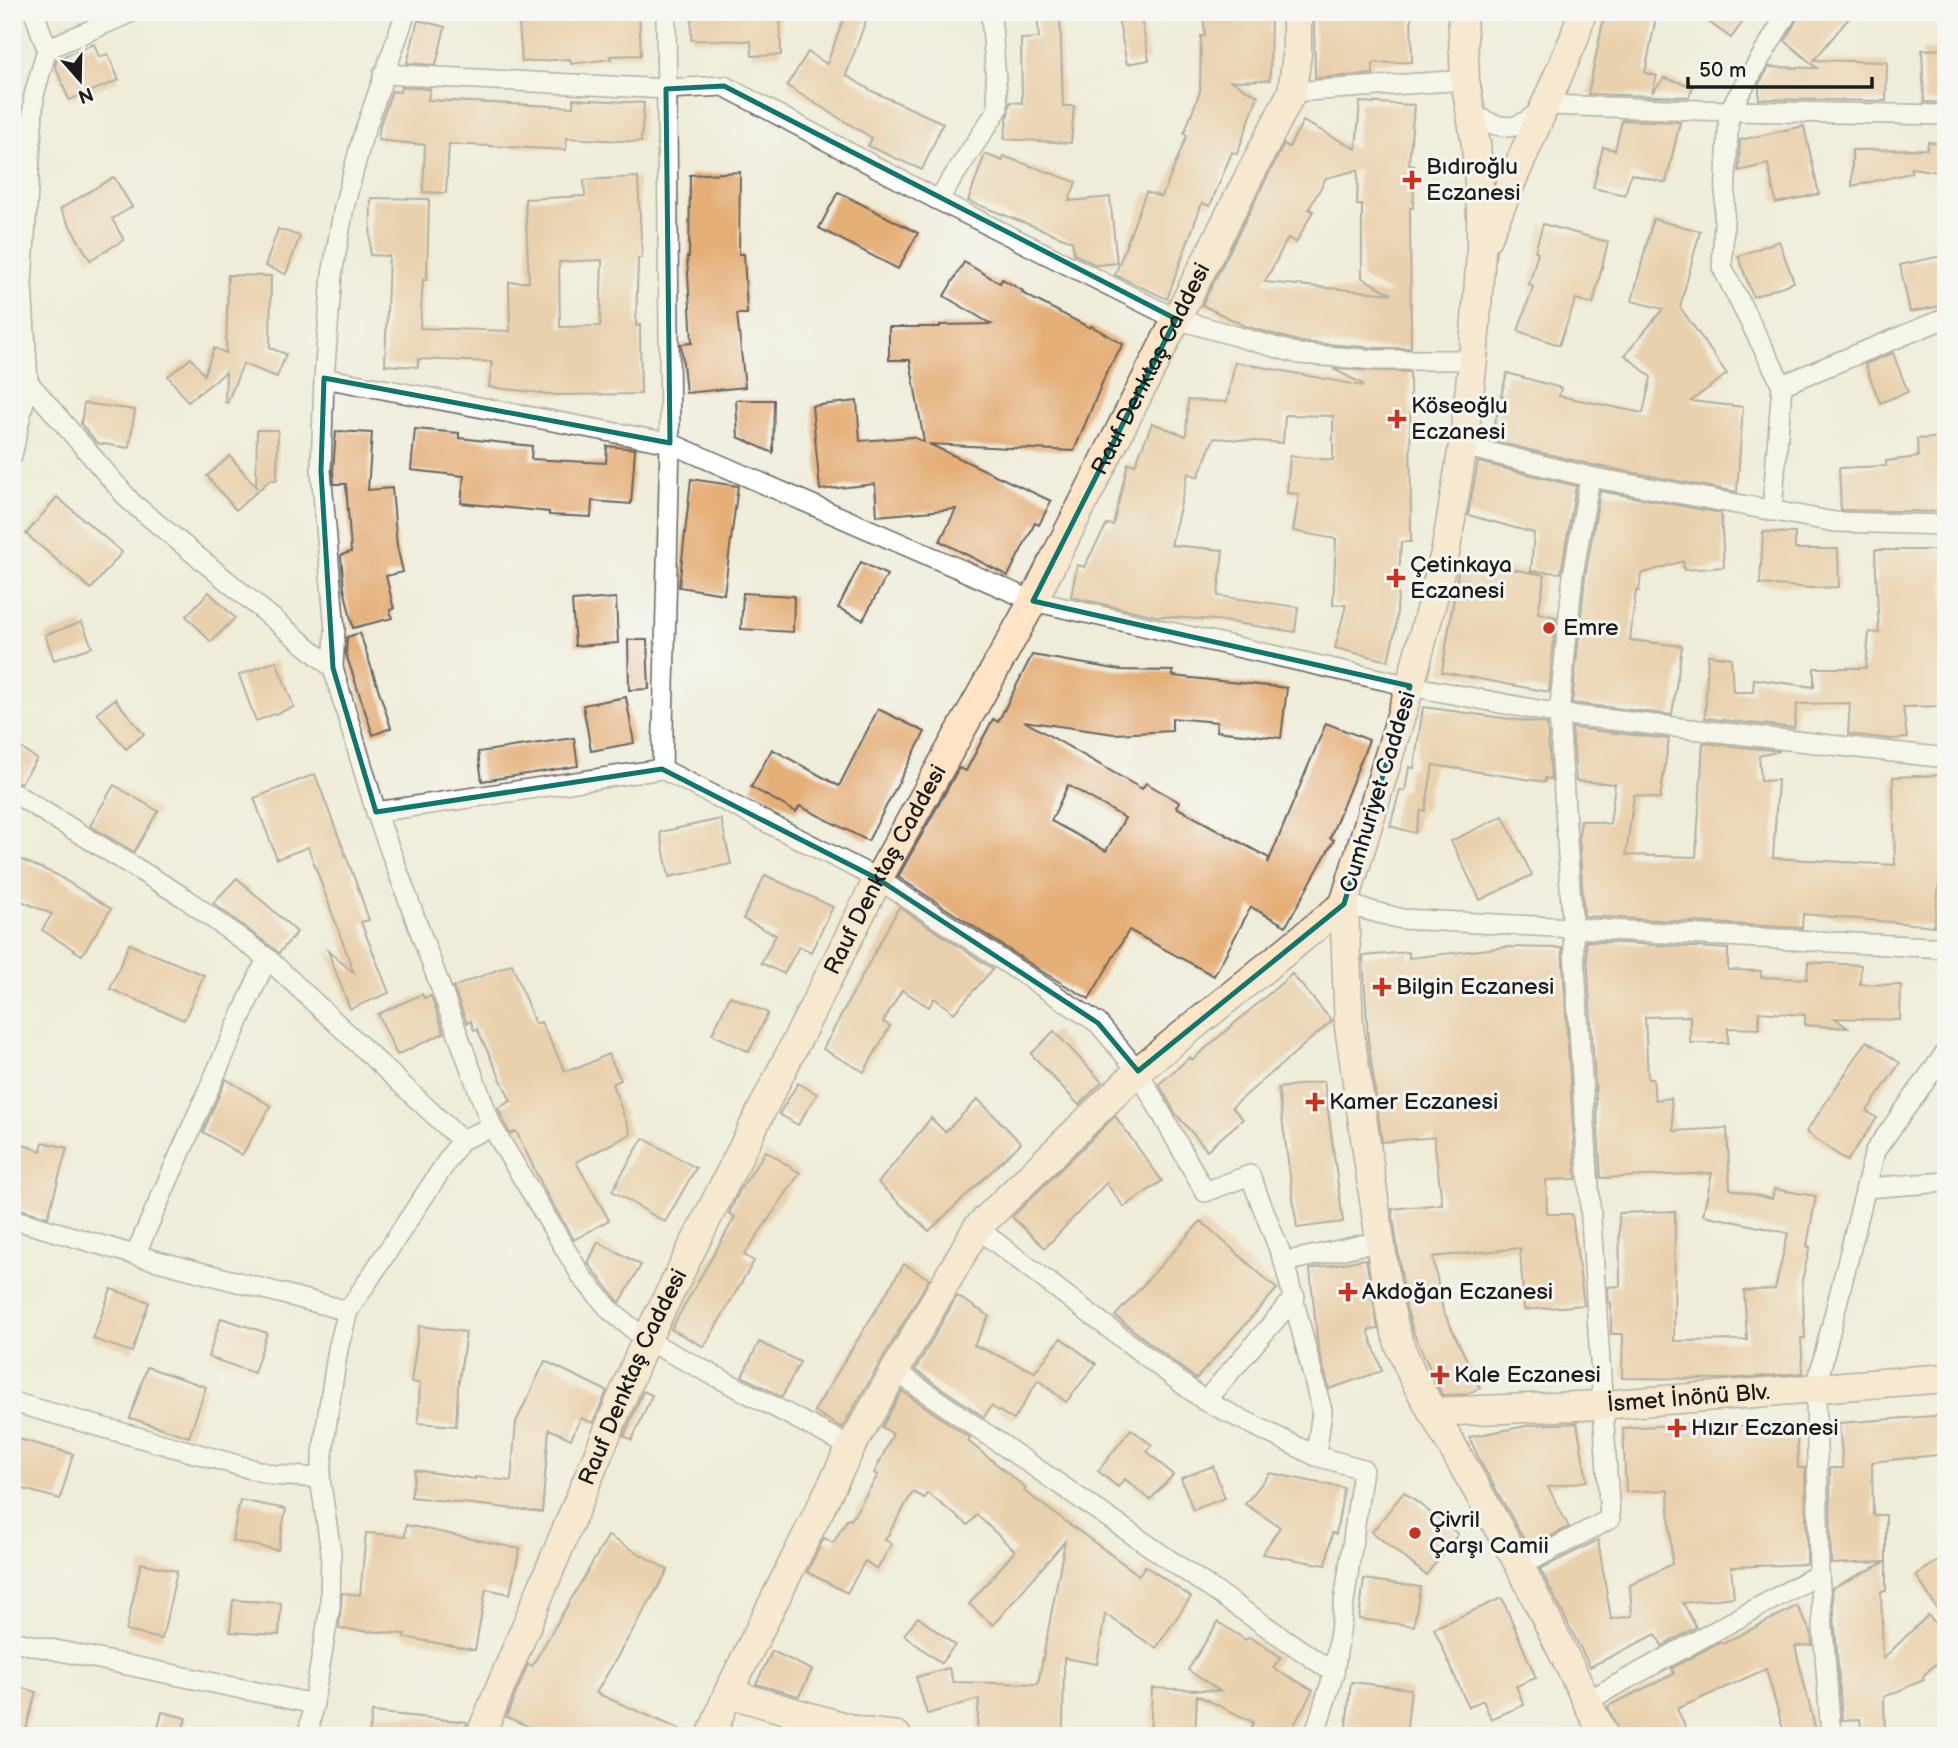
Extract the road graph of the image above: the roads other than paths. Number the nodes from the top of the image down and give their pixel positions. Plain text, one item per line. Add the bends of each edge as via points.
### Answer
1 (34, 12) edge
2 (132, 12) edge
3 (406, 12) edge
4 (666, 12) edge
5 (991, 12) edge
6 (1297, 12) edge
7 (1462, 12) edge
8 (1582, 12) edge
9 (1788, 12) edge
10 (47, 49) junction
11 (383, 74) junction
12 (1465, 80) junction
13 (666, 89) junction
14 (1292, 92) junction
15 (1546, 104) junction
16 (1729, 111) junction
17 (1471, 113) junction
18 (1946, 115) edge
19 (938, 200) junction
20 (1481, 253) junction
21 (17, 276) edge
22 (1946, 318) edge
23 (1176, 319) junction
24 (1473, 359) junction
25 (324, 378) junction
26 (20, 380) edge
27 (1782, 385) junction
28 (670, 443) junction
29 (1463, 446) junction
30 (12, 456) edge
31 (1590, 477) junction
32 (1772, 511) junction
33 (1946, 525) edge
34 (1033, 601) junction
35 (333, 668) junction
36 (1410, 686) junction
37 (1559, 713) junction
38 (1946, 758) edge
39 (662, 769) junction
40 (12, 792) edge
41 (376, 812) junction
42 (878, 879) junction
43 (1344, 904) junction
44 (1572, 930) junction
45 (1946, 948) edge
46 (267, 958) junction
47 (1946, 1052) edge
48 (1138, 1071) junction
49 (492, 1127) junction
50 (461, 1140) junction
51 (1946, 1182) edge
52 (1866, 1188) junction
53 (12, 1219) edge
54 (977, 1228) junction
55 (1380, 1241) junction
56 (135, 1255) junction
57 (1284, 1262) junction
58 (1295, 1297) junction
59 (348, 1311) junction
60 (646, 1340) junction
61 (895, 1371) junction
62 (1946, 1378) edge
63 (1816, 1388) junction
64 (1205, 1401) junction
65 (12, 1402) edge
66 (1602, 1405) junction
67 (1432, 1412) junction
68 (851, 1447) junction
69 (1316, 1457) junction
70 (320, 1478) junction
71 (1520, 1566) junction
72 (1819, 1574) junction
73 (12, 1641) edge
74 (1334, 1673) junction
75 (727, 1693) junction
76 (1587, 1701) junction
77 (314, 1704) junction
78 (308, 1736) edge
79 (480, 1736) edge
80 (711, 1736) edge
81 (897, 1736) edge
82 (1314, 1736) edge
83 (1604, 1736) edge
84 (1830, 1736) edge

1 - 10 street
2 - 10 street
3 - 11 street
4 - 13 street
5 - 19 street via 998,109
6 - 14 street, Rauf Denktaş Caddesi
7 - 12 street, Cumhuriyet Caddesi
8 - 15 street
9 - 16 street
10 - 21 street via 34,95
11 - 13 street
11 - 25 street via 344,207 332,275
12 - 14 street
12 - 17 street, Cumhuriyet Caddesi
13 - 19 street via 724,86
13 - 28 street
14 - 23 street, Rauf Denktaş Caddesi
15 - 16 street
15 - 17 street via 1516,127 1502,128
15 - 20 street
16 - 18 street
16 - 27 street via 1722,267
17 - 20 street, Cumhuriyet Caddesi
19 - 23 street
20 - 24 street, Cumhuriyet Caddesi
21 - 26 street
22 - 27 street
23 - 24 street via 1299,354 1376,360
23 - 34 street, Rauf Denktaş Caddesi
24 - 29 street, Cumhuriyet Caddesi
25 - 28 street
25 - 35 street via 321,471 335,631
26 - 30 street
26 - 35 street via 131,502
27 - 32 street
28 - 34 street
28 - 39 street
29 - 31 street
29 - 36 street, Cumhuriyet Caddesi via 1446,549
31 - 32 street
31 - 37 street via 1573,575
32 - 33 street via 1835,522
34 - 36 street
34 - 42 street, Rauf Denktaş Caddesi
35 - 41 street
36 - 37 street
36 - 43 street, Cumhuriyet Caddesi
37 - 38 street
37 - 44 street
39 - 41 street
39 - 42 street
40 - 46 street via 185,898
41 - 49 street
42 - 48 street via 1098,1023
42 - 60 street, Rauf Denktaş Caddesi
43 - 44 street via 1402,919
43 - 48 street
43 - 55 street, Cumhuriyet Caddesi via 1349,1027
44 - 45 street
44 - 66 street
46 - 50 street
46 - 56 street
47 - 52 street via 1875,1151
48 - 54 street
48 - 57 street via 1205,1192 1250,1175
49 - 50 street
49 - 60 street via 582,1277 611,1311
50 - 59 street
51 - 52 street
52 - 63 street
53 - 56 street
54 - 61 street
54 - 64 street
55 - 57 street
55 - 67 street, Cumhuriyet Caddesi via 1399,1344
56 - 59 street
57 - 58 street
58 - 64 street
58 - 69 street via 1322,1411
59 - 70 street
60 - 68 street
60 - 79 street, Rauf Denktaş Caddesi
61 - 68 street
61 - 74 street
62 - 63 street, İsmet İnönü Blv.
63 - 66 street, İsmet İnönü Blv.
63 - 72 street
64 - 69 street
65 - 70 street via 273,1475
66 - 67 street, İsmet İnönü Blv.
66 - 71 street via 1610,1519
67 - 71 street, Cumhuriyet Caddesi
68 - 75 street
69 - 74 street via 1363,1469
70 - 77 street via 331,1577
71 - 76 street, Cumhuriyet Caddesi
72 - 76 street
72 - 84 street
73 - 77 street
74 - 82 street
75 - 80 street
75 - 81 street via 862,1732
76 - 83 street, Cumhuriyet Caddesi
77 - 78 street

